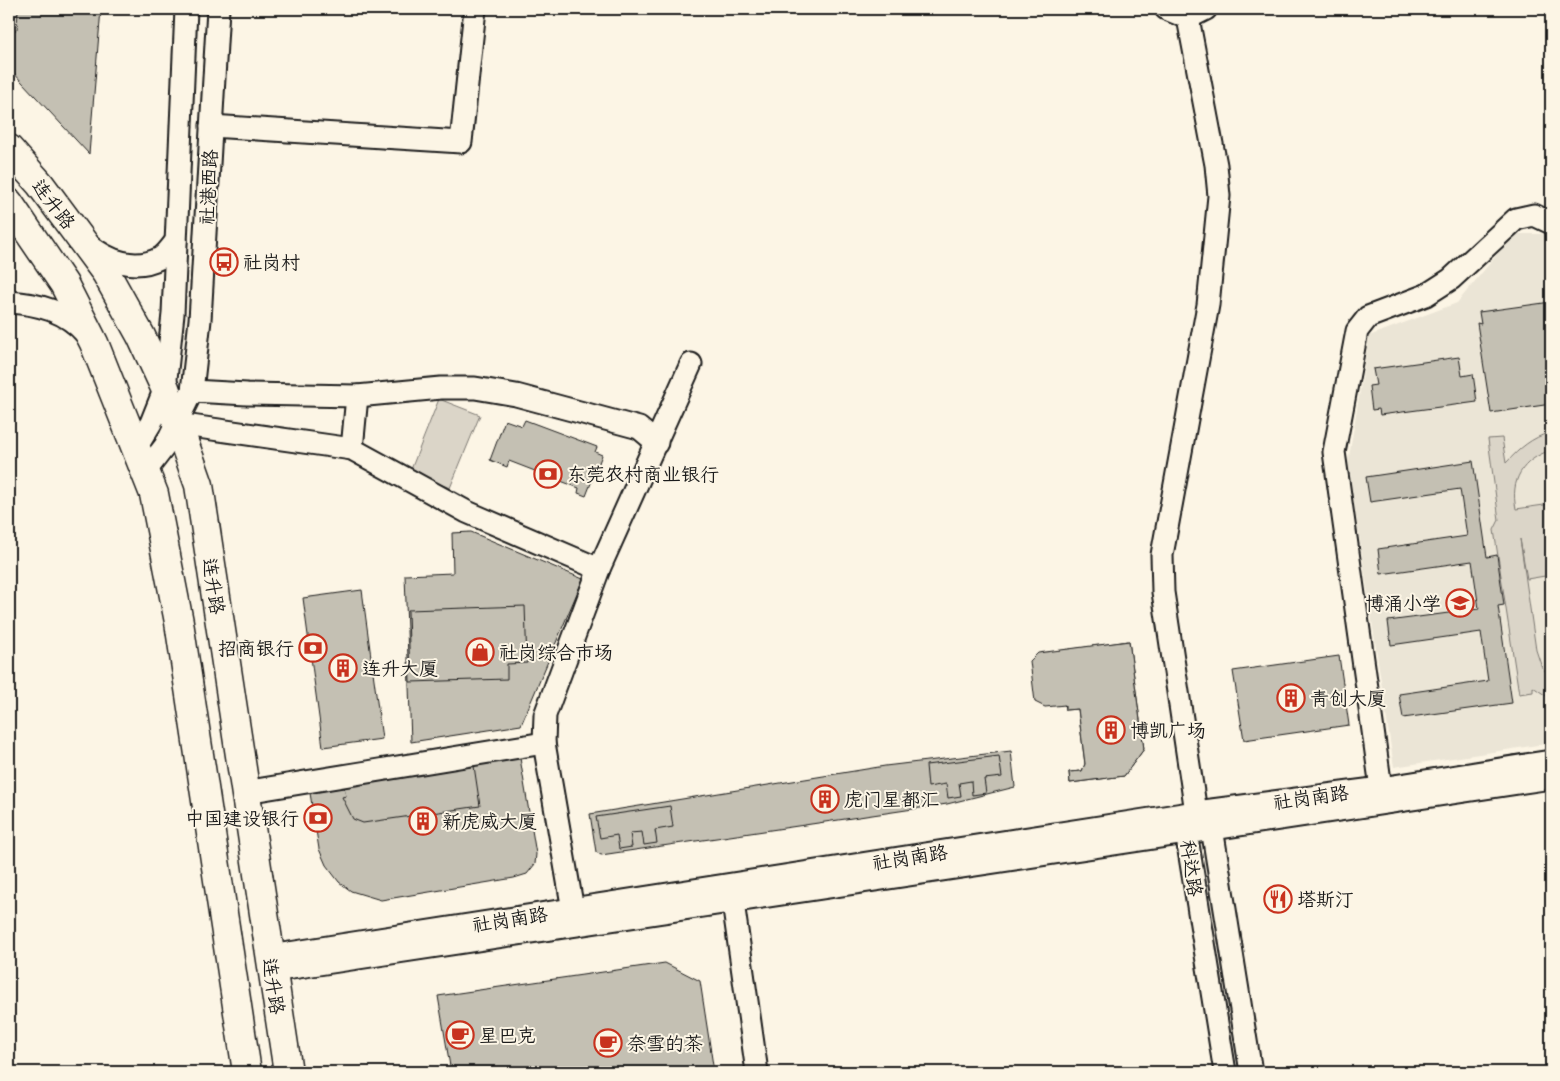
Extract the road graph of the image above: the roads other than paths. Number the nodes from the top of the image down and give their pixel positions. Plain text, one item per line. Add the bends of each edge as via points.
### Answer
1 (186, 9) edge
2 (218, 9) edge
3 (475, 9) edge
4 (1166, 9) edge
5 (1197, 13) edge
6 (211, 126) junction
7 (9, 149) edge
8 (9, 203) edge
9 (1551, 223) edge
10 (78, 236) junction
11 (176, 241) junction
12 (9, 302) edge
13 (94, 343) junction
14 (691, 364) dead end
15 (165, 388) junction
16 (192, 391) junction
17 (356, 396) junction
18 (178, 424) junction
19 (657, 443) junction
20 (352, 449) junction
21 (140, 460) junction
22 (599, 570) junction
23 (544, 743) junction
24 (1551, 761) edge
25 (1551, 778) edge
26 (1381, 788) junction
27 (245, 792) junction
28 (1196, 812) junction
29 (1212, 828) junction
30 (1186, 832) junction
31 (732, 893) junction
32 (573, 910) junction
33 (271, 964) junction
34 (247, 1072) edge
35 (288, 1072) edge
36 (757, 1072) edge
37 (1225, 1072) edge
38 (1251, 1072) edge

1 - 11 street, 社港西路
2 - 6 street, 社港西路
3 - 6 street via 461,142
4 - 5 street
5 - 28 street via 1219,196 1208,305 1162,554 1163,592
6 - 16 street, 社港西路 via 200,320
7 - 10 main road, 连升路 via 40,184
8 - 13 main road, 连升路 via 64,284
9 - 26 street via 1534,215 1516,219 1451,279 1426,295 1368,317 1357,331 1334,452
10 - 11 street via 99,253 124,264 144,264 162,257
10 - 15 main road, 连升路 via 106,272
11 - 15 street, 社港西路
12 - 13 street via 55,310 74,321
13 - 21 main road, 连升路
14 - 19 street
15 - 18 main road, 连升路
15 - 21 street, 社港西路 via 150,423
16 - 17 street
16 - 18 street, 社港西路
17 - 19 street via 475,388 516,395 639,428
17 - 20 street
18 - 20 street
18 - 21 street, 社港西路 via 165,446
18 - 27 main road, 连升路 via 199,485
19 - 22 street
20 - 22 street via 466,512
21 - 34 main road, 连升路 via 154,494 179,622
22 - 23 street via 545,716
23 - 27 street
23 - 32 street
24 - 26 street, 社岗南路
25 - 29 street, 社岗南路
26 - 28 street, 社岗南路
27 - 33 main road, 连升路
28 - 29 street, 科达路
28 - 30 street, 科达路
28 - 31 street, 社岗南路
29 - 30 street, 社岗南路
29 - 38 street, 科达路
30 - 31 street, 社岗南路
30 - 37 street, 科达路
31 - 32 street, 社岗南路
31 - 33 street, 社岗南路
31 - 36 street
32 - 33 street, 社岗南路
33 - 35 main road, 连升路

